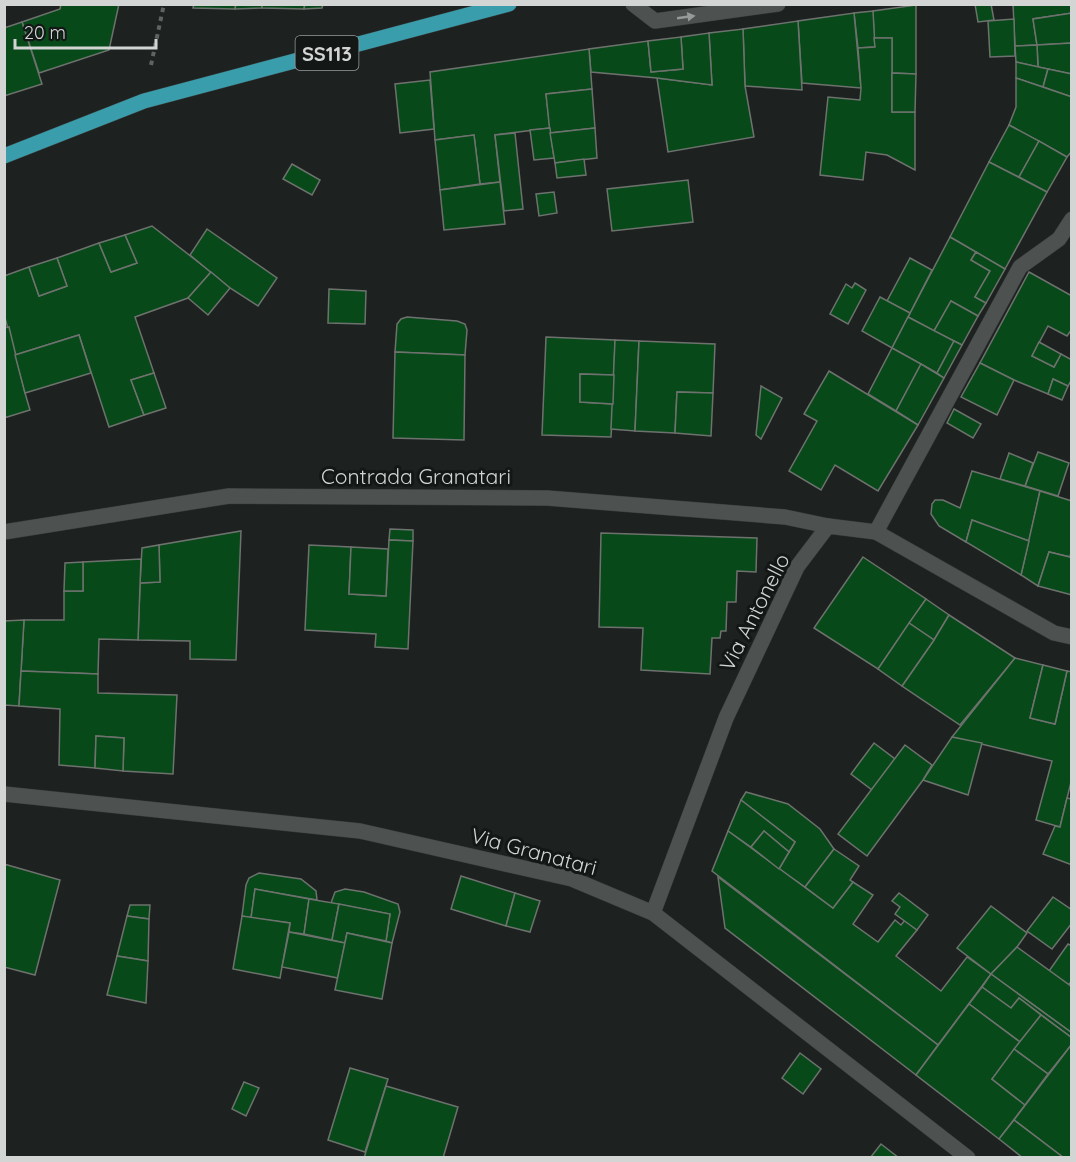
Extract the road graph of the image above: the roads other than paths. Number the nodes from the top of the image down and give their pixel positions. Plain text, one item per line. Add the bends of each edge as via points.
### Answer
1 (510, 4) edge
2 (633, 4) edge
3 (778, 4) edge
4 (4, 156) edge
5 (1071, 219) edge
6 (828, 526) junction
7 (4, 532) edge
8 (876, 532) junction
9 (1071, 637) edge
10 (4, 794) edge
11 (654, 913) junction
12 (968, 1158) edge

1 - 4 main road, SS113 via 144,101
2 -> 3 street via 655,21
5 - 8 street via 1059,239 1020,267
6 - 7 street, Contrada Granatari via 785,517 547,498 230,496
6 - 8 street
6 - 11 street, Via Antonello via 797,567 726,718
8 - 9 street via 1054,633
10 - 11 street, Via Granatari via 360,831 572,879
11 - 12 street, Via Granatari

